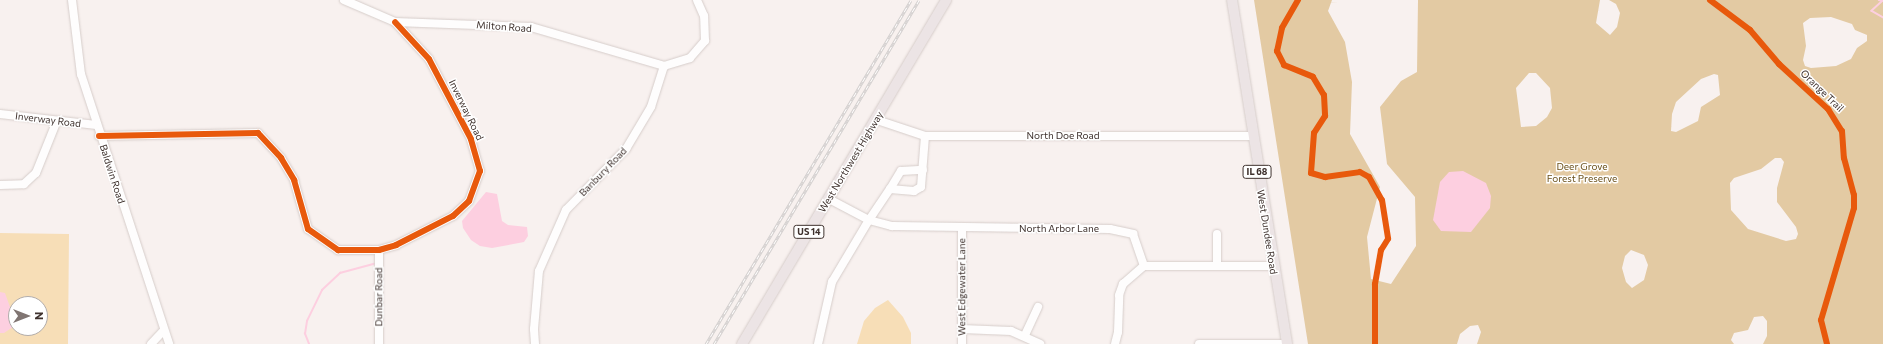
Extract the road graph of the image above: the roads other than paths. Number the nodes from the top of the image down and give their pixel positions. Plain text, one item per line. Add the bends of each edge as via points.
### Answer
1 (72, 0) edge
2 (344, 0) edge
3 (697, 0) edge
4 (946, 0) edge
5 (1232, 0) edge
6 (395, 22) junction
7 (664, 66) junction
8 (0, 114) edge
9 (877, 120) junction
10 (56, 123) junction
11 (96, 125) junction
12 (99, 136) junction
13 (925, 136) junction
14 (1251, 136) junction
15 (923, 170) junction
16 (0, 186) edge
17 (890, 188) junction
18 (829, 199) junction
19 (869, 220) junction
20 (962, 229) junction
21 (1217, 234) dead end
22 (379, 250) junction
23 (1216, 265) junction
24 (1144, 266) junction
25 (1272, 266) junction
26 (1038, 307) dead end
27 (962, 329) junction
28 (164, 330) junction
29 (1025, 335) junction
30 (151, 344) edge
31 (169, 344) edge
32 (379, 344) edge
33 (535, 344) edge
34 (742, 344) edge
35 (818, 344) edge
36 (962, 344) edge
37 (1040, 344) edge
38 (1115, 344) edge
39 (1199, 344) edge
40 (1283, 344) edge
41 (1287, 344) edge

1 - 11 street, Baldwin Road via 80,74
2 - 6 street, Milton Road
3 - 7 street via 704,16 705,42 690,58
4 - 9 main road, West Northwest Highway / US 14
5 - 14 main road, West Dundee Road / IL 68
6 - 7 street, Milton Road via 531,27
6 - 22 street, Inverway Road via 429,59 471,139 480,171 469,201 453,216 410,239
7 - 33 street, Banbury Road via 651,107 626,149 566,210 539,271
8 - 10 street, Inverway Road
9 - 13 street, North Doe Road
9 - 18 main road, West Northwest Highway / US 14
10 - 11 street, Inverway Road
10 - 16 street via 36,173 24,184
11 - 12 street, Baldwin Road
12 - 22 street, Inverway Road via 258,133 281,158 294,180 308,229 338,250
12 - 28 street, Baldwin Road
13 - 14 street, North Doe Road
13 - 15 street
14 - 25 main road, West Dundee Road / IL 68
15 - 17 street via 901,171
15 - 17 street via 921,187 914,192
17 - 19 street
18 - 19 street, North Arbor Lane
18 - 34 main road, West Northwest Highway / US 14
19 - 20 street, North Arbor Lane via 892,226
19 - 35 street via 832,282
20 - 24 street, North Arbor Lane via 1120,231 1133,234
20 - 27 street, West Edgewater Lane
21 - 23 street
22 - 32 street, Dunbar Road
23 - 24 street
23 - 25 street
24 - 38 street via 1124,284 1119,295 1118,332
25 - 41 main road, West Dundee Road / IL 68
26 - 29 street
27 - 29 street via 994,329
27 - 36 street, West Edgewater Lane
28 - 30 street
28 - 31 street, Baldwin Road
29 - 37 street
39 - 40 street

